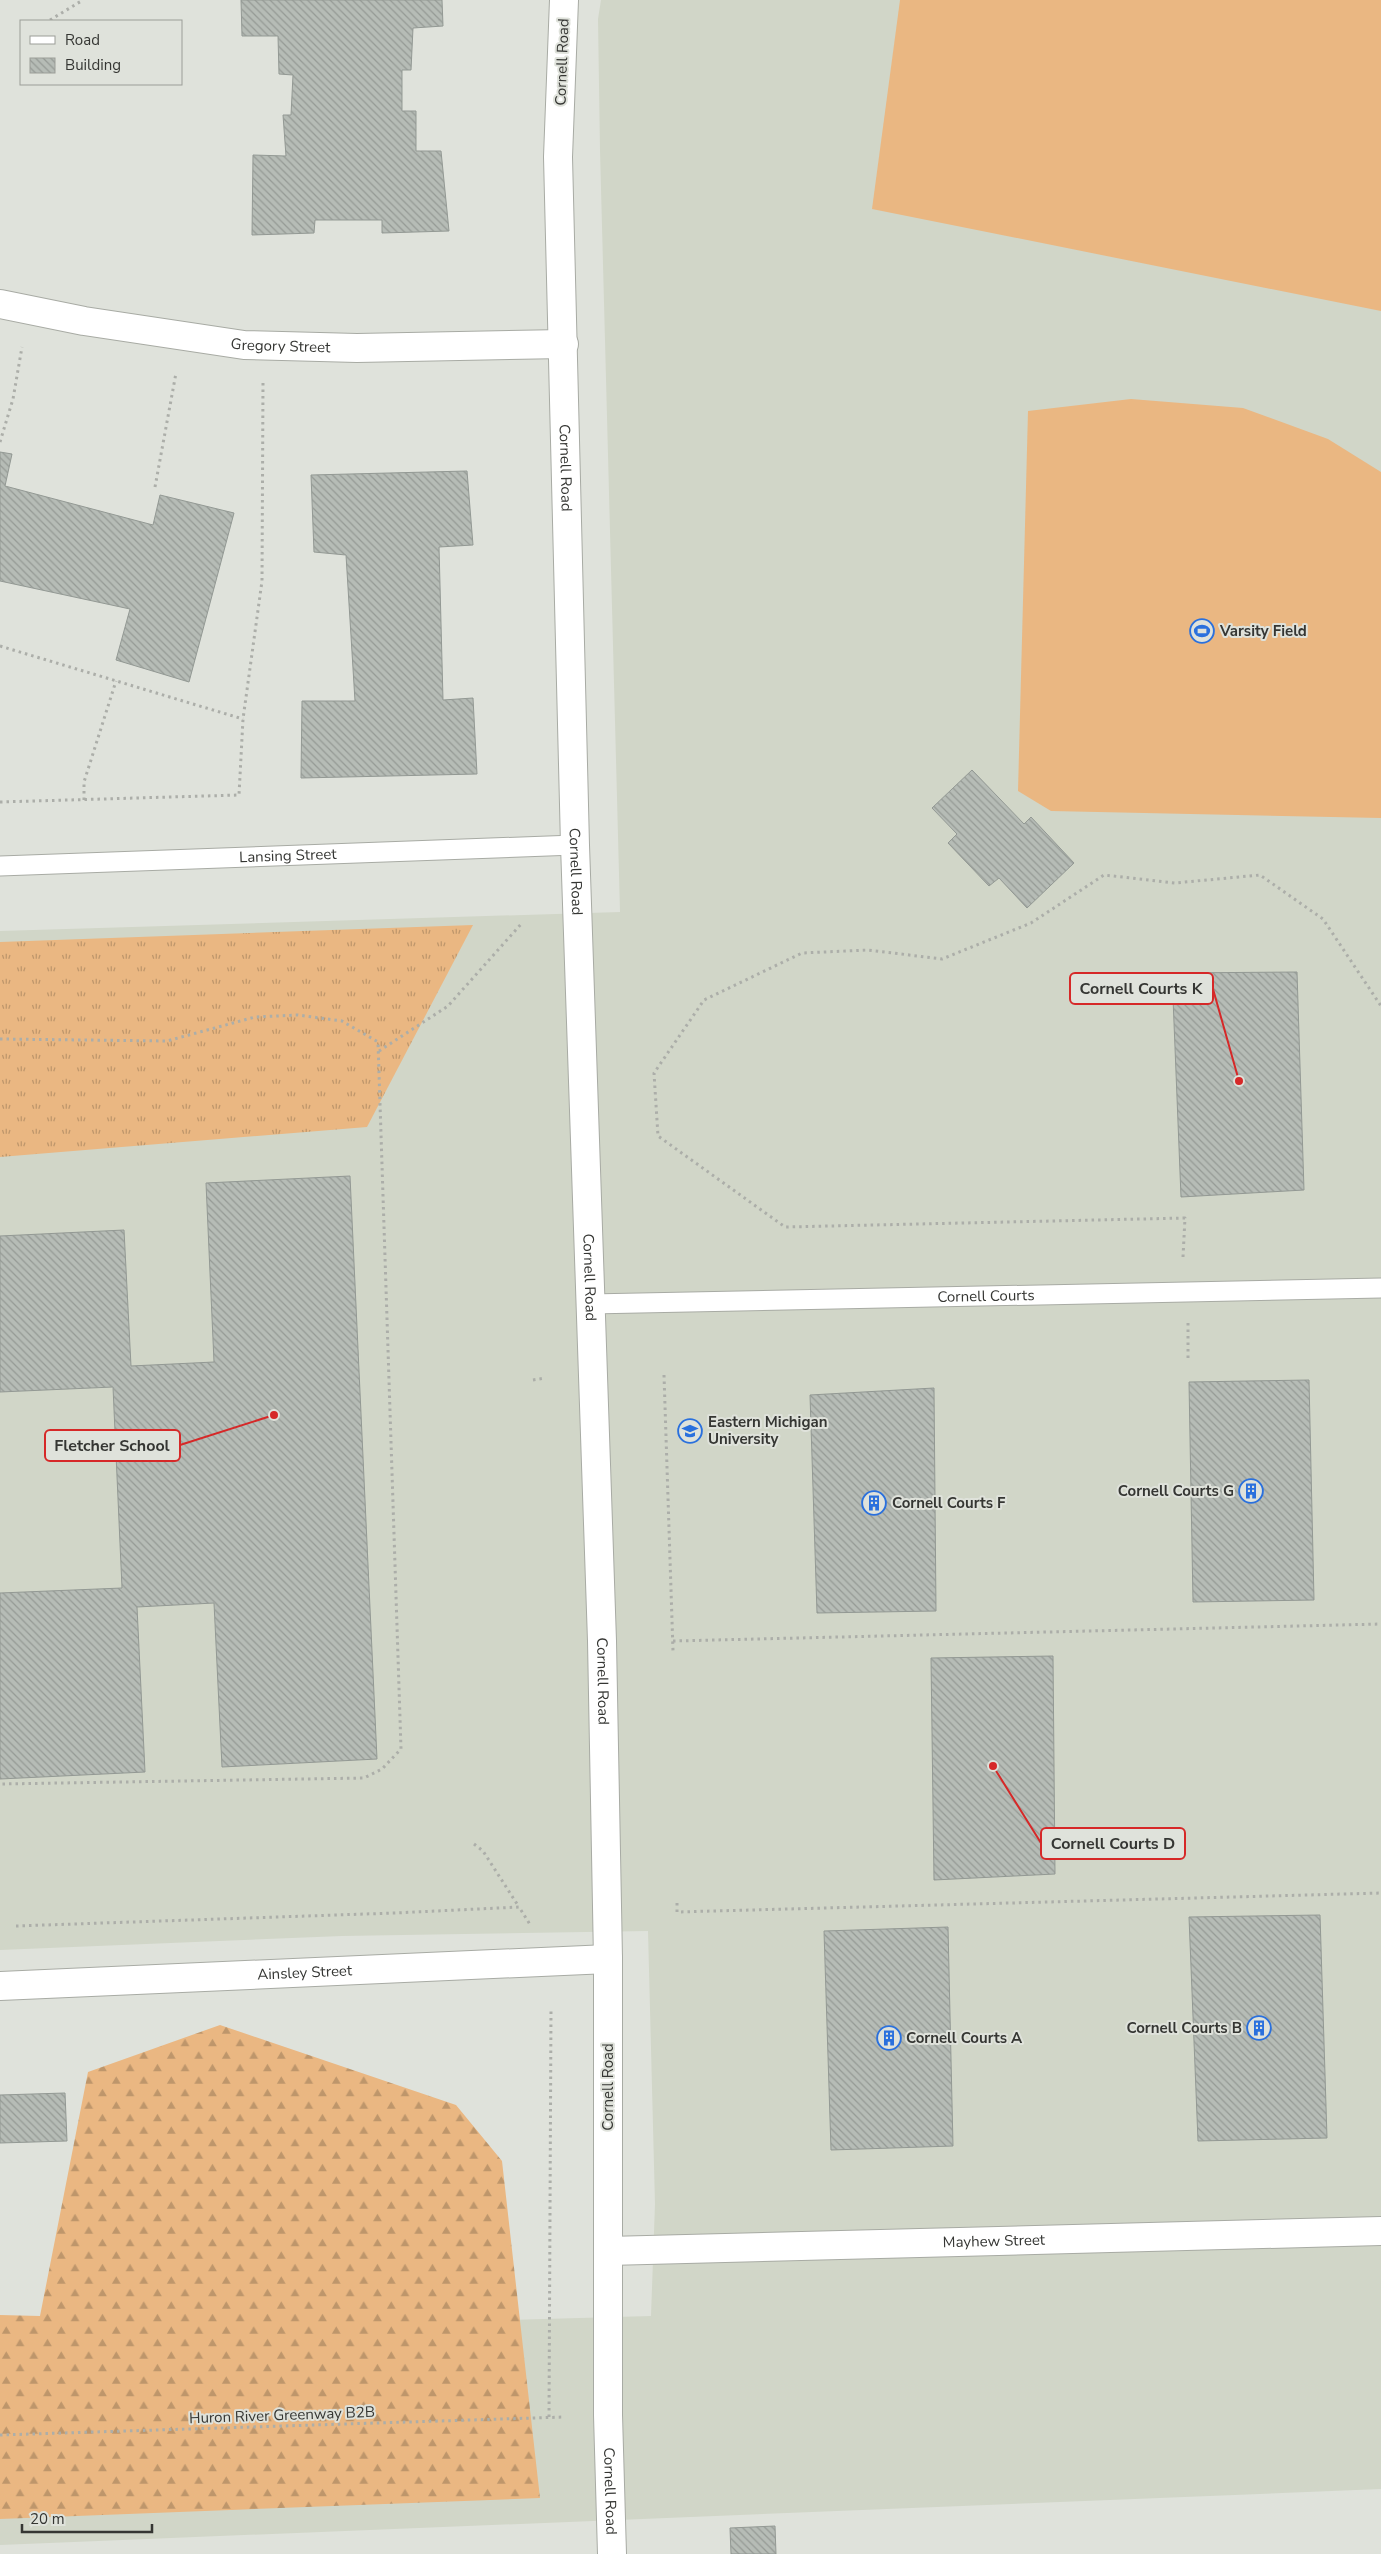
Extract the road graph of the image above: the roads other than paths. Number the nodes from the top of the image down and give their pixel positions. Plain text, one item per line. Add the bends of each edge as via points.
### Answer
1 (564, 0) edge
2 (0, 304) edge
3 (564, 344) junction
4 (575, 845) junction
5 (0, 866) edge
6 (1381, 1288) edge
7 (590, 1304) junction
8 (608, 1959) junction
9 (0, 1986) edge
10 (1381, 2231) edge
11 (608, 2251) junction
12 (612, 2554) edge

1 - 3 street, Cornell Road via 558,157
2 - 3 street, Gregory Street via 84,321 244,345 357,348
3 - 4 street, Cornell Road
4 - 5 lane, Lansing Street
4 - 7 street, Cornell Road
6 - 7 lane, Cornell Courts
7 - 8 street, Cornell Road via 602,1642
8 - 9 street, Ainsley Street
8 - 11 street, Cornell Road
10 - 11 street, Mayhew Street
11 - 12 street, Cornell Road

